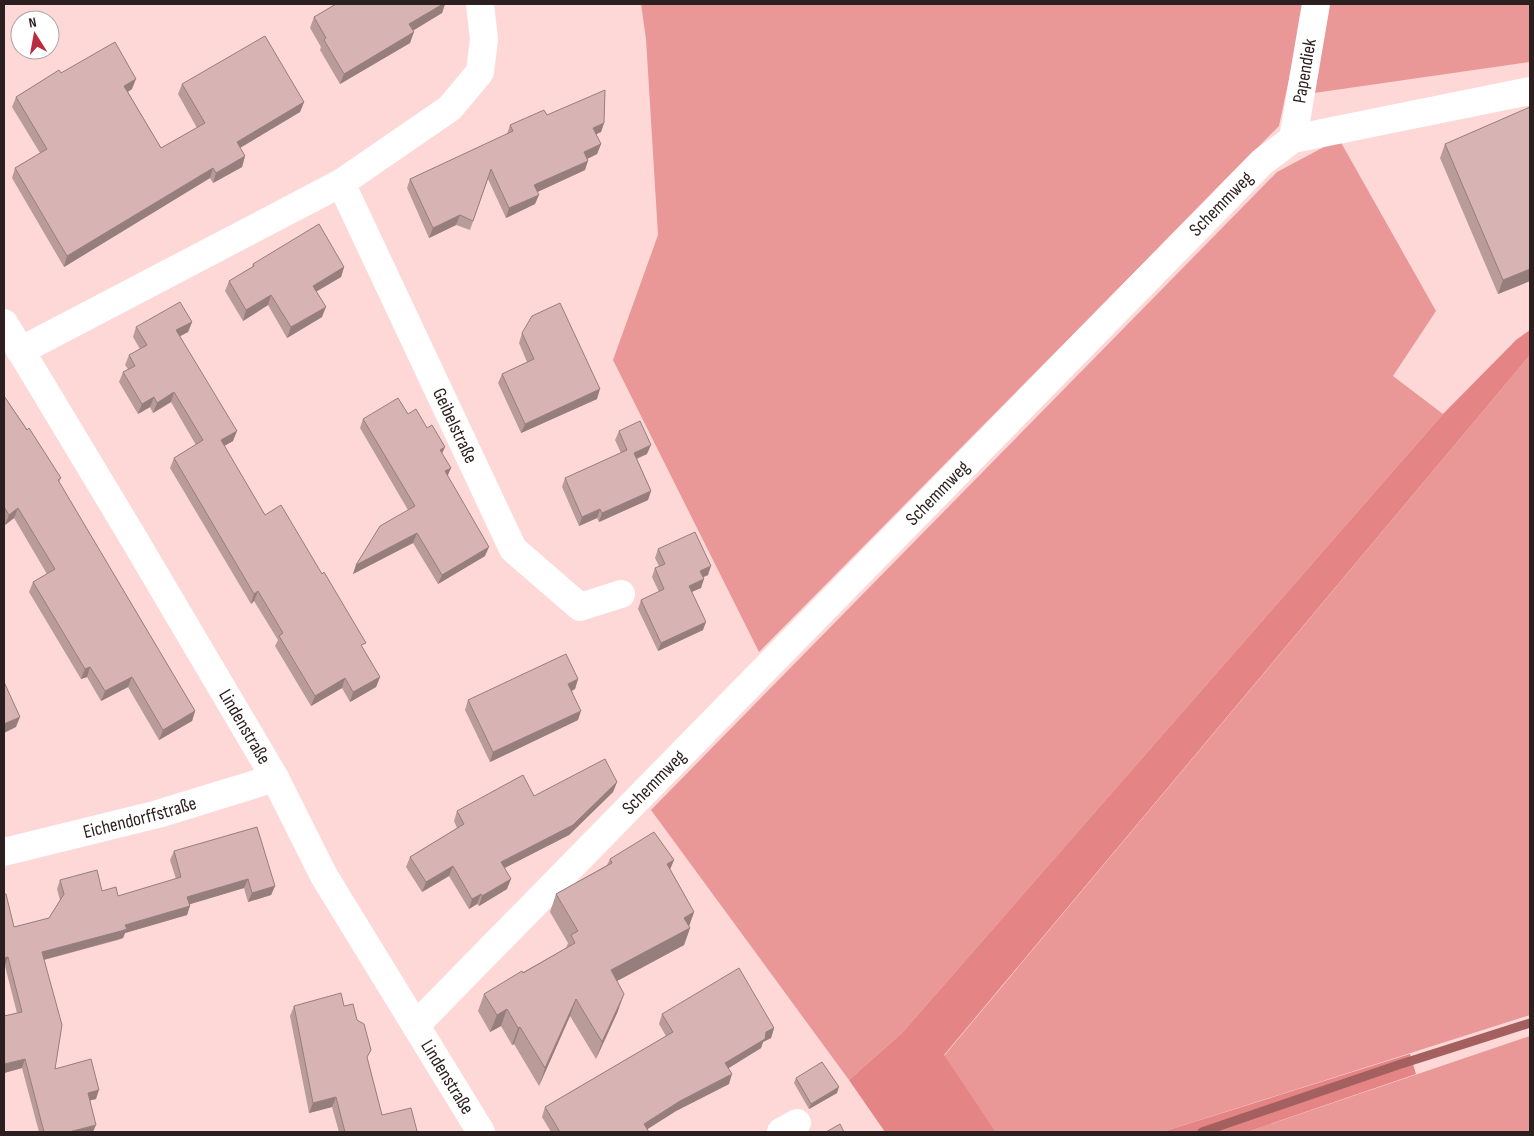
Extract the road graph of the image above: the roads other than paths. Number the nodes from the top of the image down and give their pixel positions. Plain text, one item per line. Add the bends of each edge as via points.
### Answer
1 (480, 4) edge
2 (1316, 4) edge
3 (1530, 91) edge
4 (1293, 139) junction
5 (341, 183) junction
6 (4, 323) edge
7 (20, 351) junction
8 (621, 594) dead end
9 (275, 778) junction
10 (4, 852) edge
11 (416, 1025) junction
12 (481, 1132) edge

1 - 5 street via 484,39 480,72 450,108
2 - 4 street, Papendiek
3 - 4 street, Schemmweg
4 - 11 street, Schemmweg via 1262,162
5 - 7 street
5 - 8 street, Geibelstraße via 513,549 580,607
6 - 7 street, Lindenstraße
7 - 9 street, Lindenstraße
9 - 10 street, Eichendorffstraße via 158,814
9 - 11 street, Lindenstraße via 324,876
11 - 12 street, Lindenstraße

